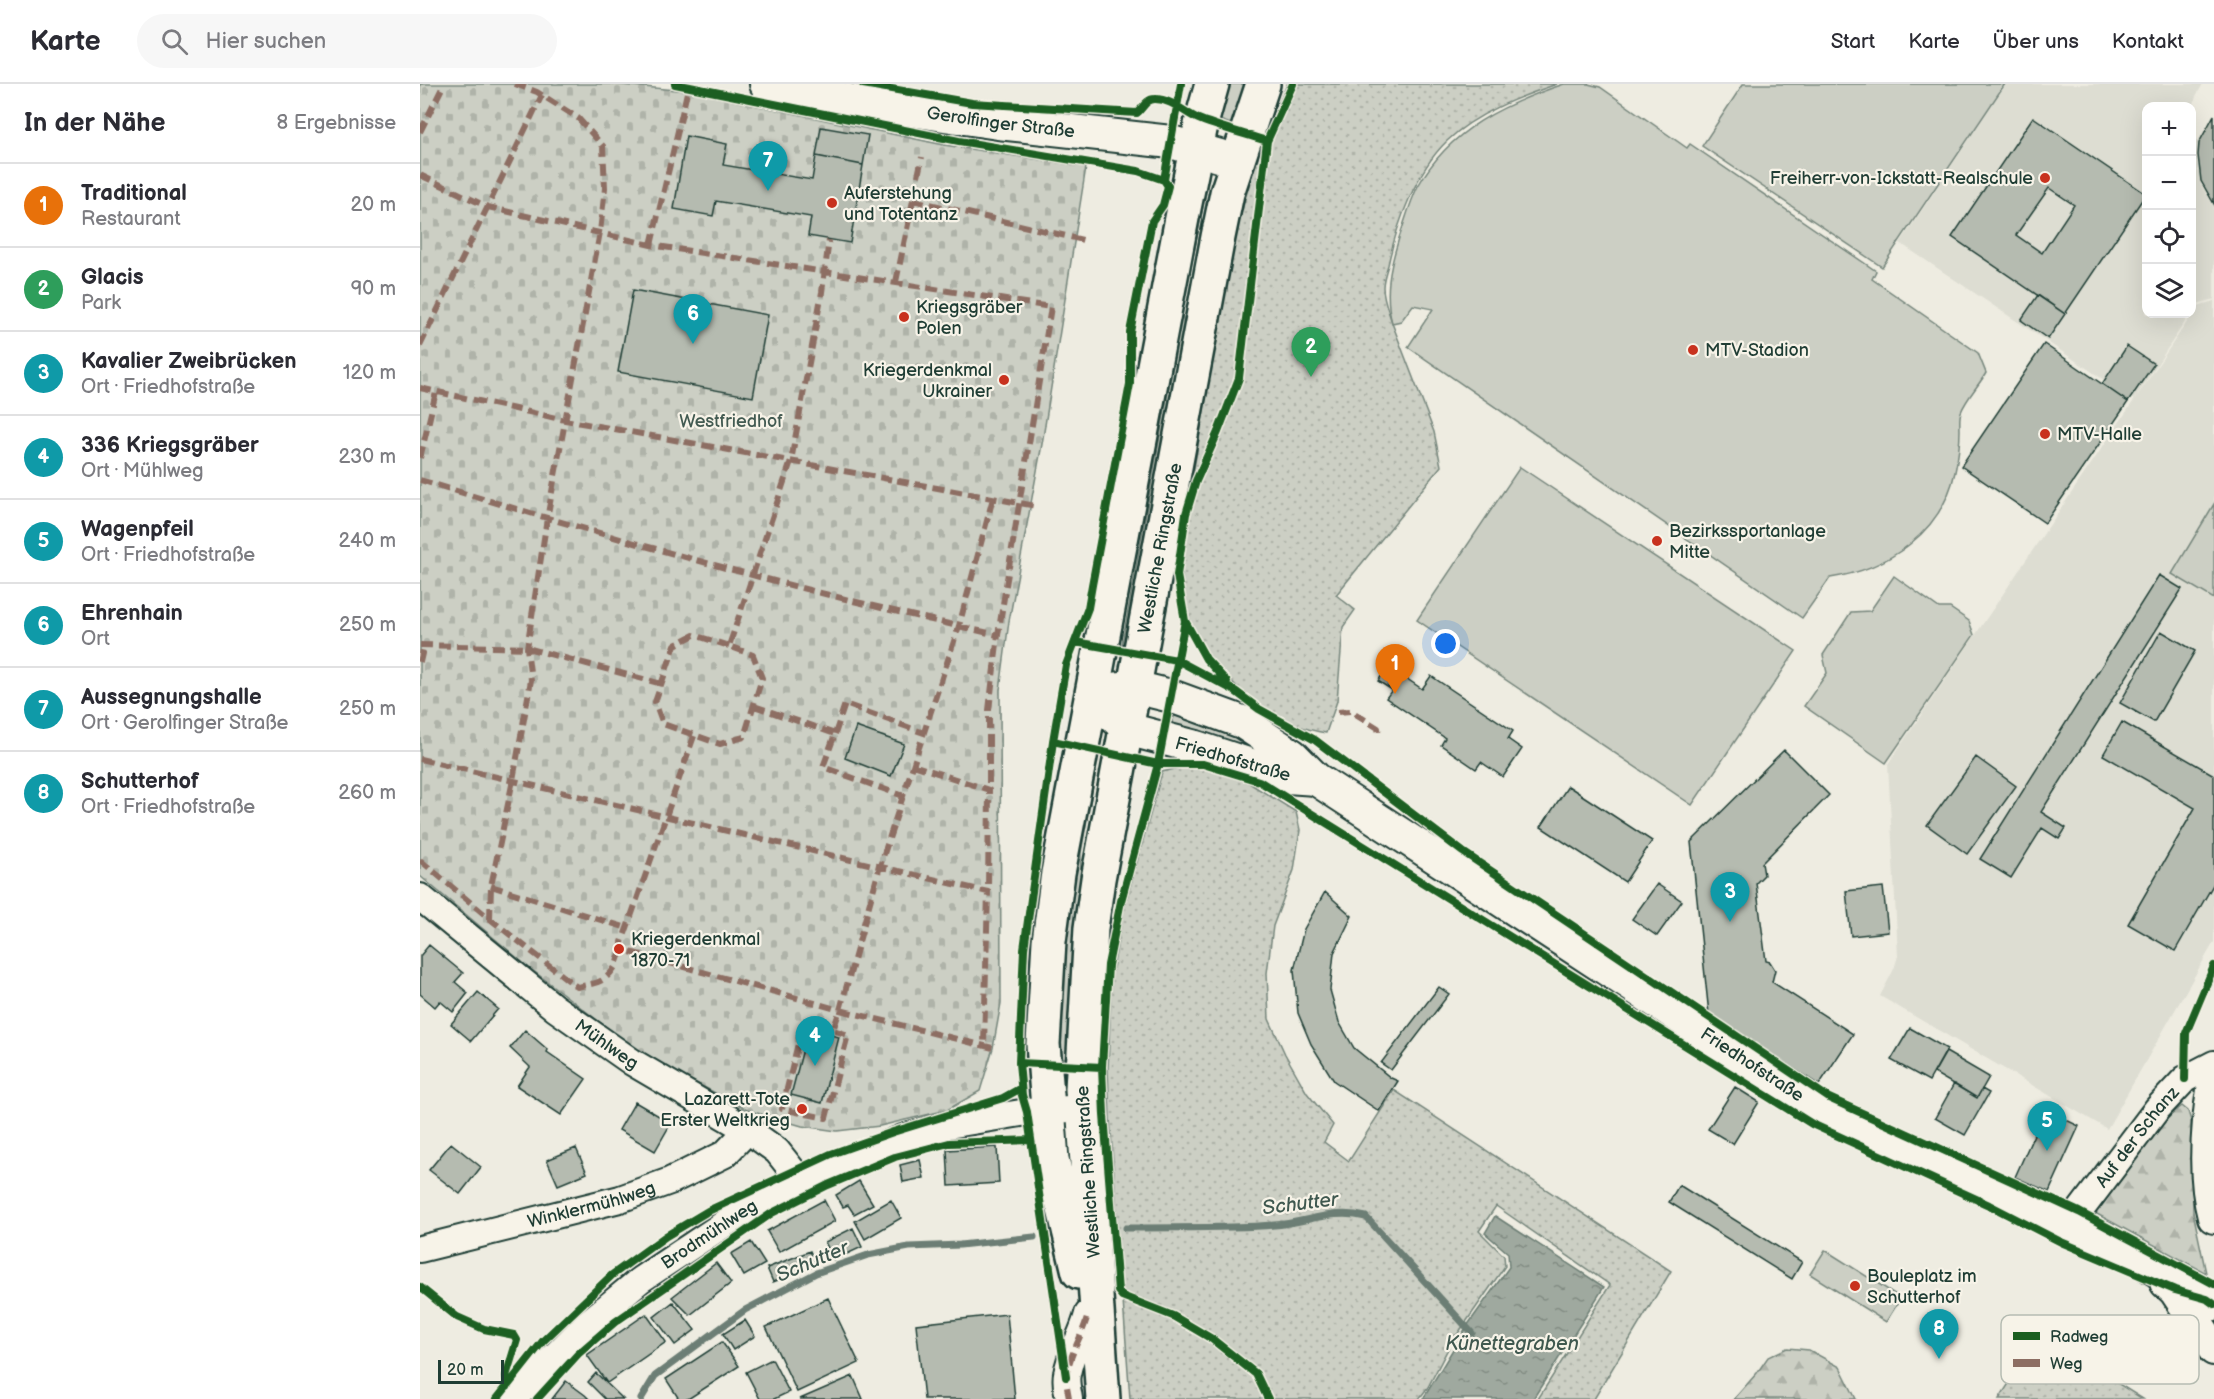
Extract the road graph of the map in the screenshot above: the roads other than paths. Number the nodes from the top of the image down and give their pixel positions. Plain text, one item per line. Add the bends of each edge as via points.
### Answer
1 (766, 84) edge
2 (1212, 84) edge
3 (1263, 84) edge
4 (868, 93) edge
5 (1196, 148) junction
6 (1237, 161) junction
7 (1134, 687) junction
8 (1092, 695) junction
9 (1126, 729) junction
10 (1316, 778) junction
11 (420, 897) edge
12 (2214, 1064) edge
13 (2214, 1084) edge
14 (1083, 1108) junction
15 (1047, 1110) junction
16 (748, 1130) junction
17 (800, 1180) junction
18 (2214, 1217) edge
19 (2070, 1224) junction
20 (420, 1249) edge
21 (2143, 1262) junction
22 (2214, 1304) edge
23 (2192, 1315) edge
24 (2199, 1326) edge
25 (1093, 1328) junction
26 (2214, 1349) edge
27 (515, 1399) edge
28 (1069, 1399) edge
29 (1103, 1399) edge

1 - 4 street, Gerolfinger Straße
2 - 5 main road, Westliche Ringstraße
3 - 6 main road, Westliche Ringstraße
4 - 5 street, Gerolfinger Straße via 998,123 1166,141
5 - 6 street, Gerolfinger Straße
5 - 8 main road, Westliche Ringstraße
6 - 7 main road, Westliche Ringstraße via 1218,237
7 - 8 street, Friedhofstraße
7 - 9 main road, Westliche Ringstraße
7 - 10 street, Friedhofstraße via 1242,722 1292,755
8 - 9 street
8 - 15 main road, Westliche Ringstraße via 1052,915 1042,1044
9 - 10 street, Friedhofstraße via 1287,777
9 - 14 main road, Westliche Ringstraße via 1091,928
10 - 19 street, Friedhofstraße via 1822,1110
11 - 16 street, Mühlweg via 555,1008 632,1062
12 - 19 street, Auf der Schanz via 2185,1079 2157,1109
13 - 18 street via 2207,1162
14 - 15 street, Brodmühlweg
14 - 25 main road, Westliche Ringstraße via 1097,1295
15 - 17 street, Brodmühlweg via 948,1125 903,1138
15 - 25 main road, Westliche Ringstraße via 1052,1159
16 - 17 street, Mühlweg via 777,1151
16 - 20 street, Winklermühlweg via 725,1154 620,1199
17 - 27 street, Brodmühlweg via 745,1210 640,1280 588,1323
19 - 21 street, Friedhofstraße
21 - 22 street, Friedhofstraße
21 - 23 street via 2175,1290
24 - 26 street
25 - 28 street, Westliche Ringstraße via 1086,1326 1069,1363
25 - 29 main road, Westliche Ringstraße

